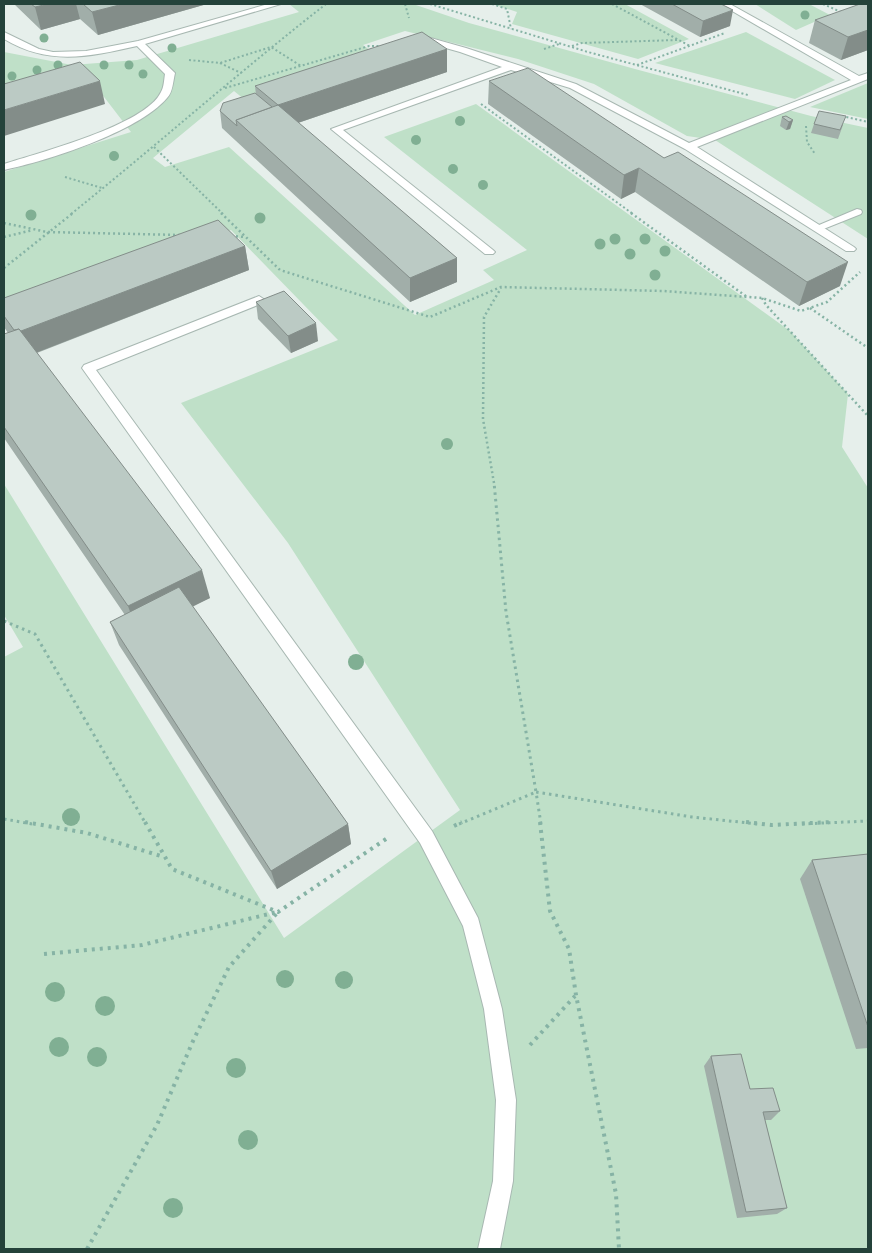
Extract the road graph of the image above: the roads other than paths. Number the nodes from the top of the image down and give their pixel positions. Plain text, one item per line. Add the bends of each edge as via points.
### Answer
1 (277, 4) edge
2 (724, 4) edge
3 (4, 35) edge
4 (139, 43) junction
5 (391, 46) edge
6 (511, 67) junction
7 (863, 78) edge
8 (689, 147) junction
9 (4, 167) edge
10 (857, 212) dead end
11 (817, 228) junction
12 (850, 249) dead end
13 (489, 252) dead end
14 (259, 300) edge
15 (489, 1249) edge

1 - 4 street
2 - 7 street
3 - 4 street via 25,48 49,55 81,55
4 - 9 street via 170,74 166,94 147,111 117,129
5 - 6 street via 420,38
6 - 8 street via 573,86
6 - 13 street via 336,129
7 - 8 street
8 - 11 street
10 - 11 street
11 - 12 street
14 - 15 street via 88,368 426,837 472,924 493,1009 506,1100 503,1181

